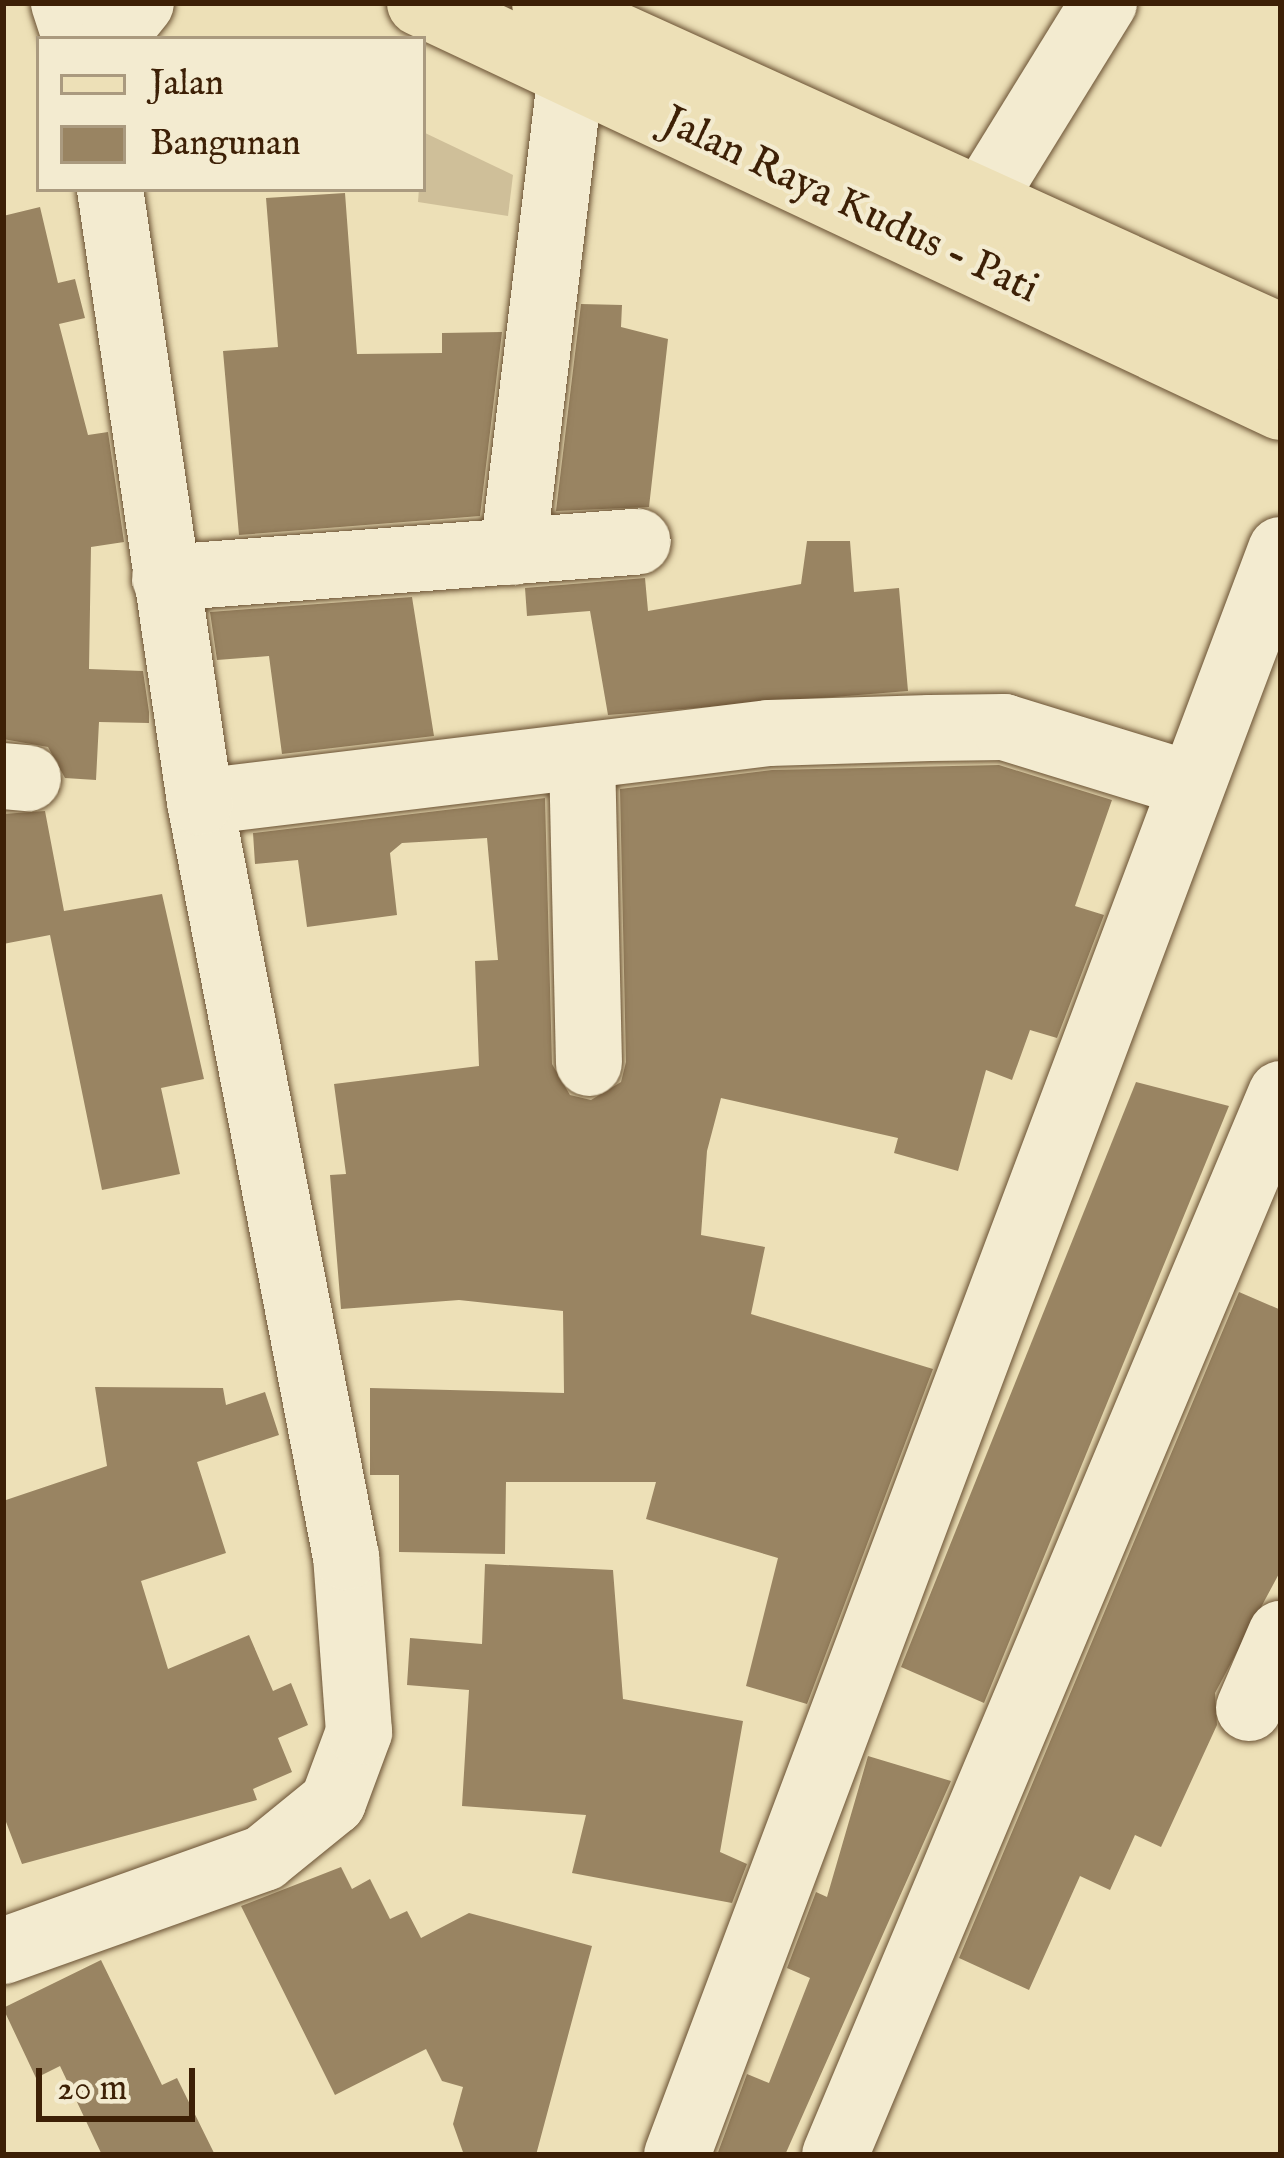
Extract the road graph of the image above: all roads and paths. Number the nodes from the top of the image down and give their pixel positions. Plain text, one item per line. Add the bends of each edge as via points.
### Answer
1 (64, 3) edge
2 (141, 3) edge
3 (420, 3) edge
4 (545, 3) edge
5 (1104, 3) edge
6 (75, 36) edge
7 (114, 36) edge
8 (571, 76) junction
9 (110, 192) edge
10 (979, 205) junction
11 (1281, 337) edge
12 (1281, 406) edge
13 (638, 542) dead end
14 (1281, 550) edge
15 (513, 552) junction
16 (165, 578) junction
17 (582, 756) junction
18 (1189, 784) junction
19 (200, 802) junction
20 (589, 1064) dead end
21 (1281, 1094) edge
22 (1281, 1634) edge
23 (1250, 1708) dead end
24 (3, 1951) edge
25 (677, 2155) edge
26 (835, 2155) edge

1 - 6 street
2 - 7 street
3 - 8 main road, Jalan Raya Kudus - Pati
4 - 10 main road, Jalan Raya Kudus - Pati
5 - 10 street
8 - 12 main road, Jalan Raya Kudus - Pati
8 - 15 street
9 - 16 street
10 - 11 main road, Jalan Raya Kudus - Pati
13 - 15 street
14 - 18 street
15 - 16 street
16 - 19 street
17 - 18 street via 769,733 1004,728
17 - 19 street
17 - 20 street
18 - 25 street
19 - 24 street via 346,1557 359,1732 333,1802 264,1858
21 - 26 street
22 - 23 street

